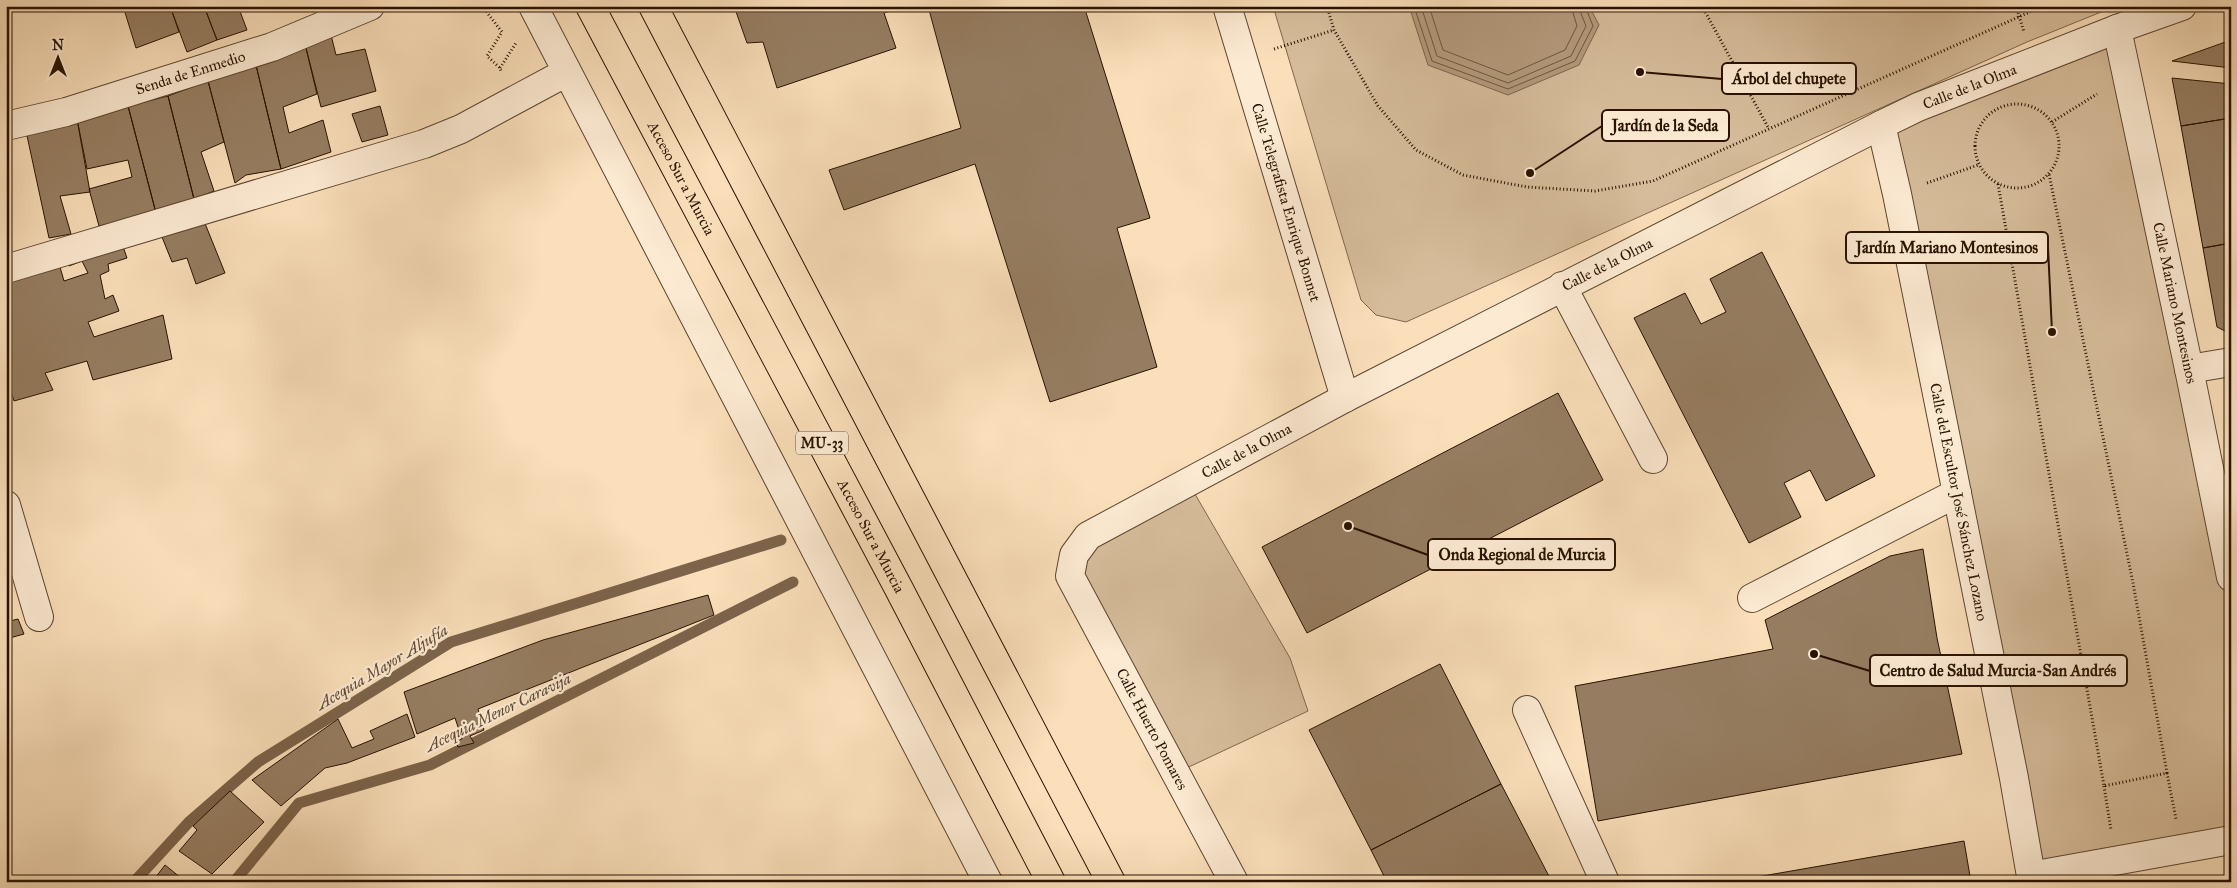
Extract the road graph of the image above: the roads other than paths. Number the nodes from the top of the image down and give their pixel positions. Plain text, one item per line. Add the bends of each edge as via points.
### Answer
1 (370, 6) edge
2 (590, 6) edge
3 (653, 6) edge
4 (1227, 6) edge
5 (2182, 6) edge
6 (528, 8) edge
7 (2117, 29) junction
8 (567, 72) junction
9 (1881, 124) junction
10 (6, 126) edge
11 (6, 269) edge
12 (1562, 286) junction
13 (2231, 362) edge
14 (2189, 369) junction
15 (1345, 398) junction
16 (1653, 459) dead end
17 (1957, 493) junction
18 (6, 505) edge
19 (1070, 576) joint
20 (2231, 577) edge
21 (1752, 598) dead end
22 (39, 617) dead end
23 (1527, 710) dead end
24 (2231, 840) edge
25 (2031, 879) edge
26 (988, 882) edge
27 (1051, 882) edge
28 (1111, 882) edge
29 (1234, 882) edge
30 (1605, 882) edge

1 - 10 street, Senda de Enmedio via 272,47 66,112
2 - 27 highway, Acceso Sur a Murcia / MU-33
3 - 28 highway
4 - 15 street, Calle Telegrafista Enrique Bonnet
5 - 7 street, Calle de la Olma
6 - 8 street
7 - 9 street, Calle de la Olma
7 - 14 street, Calle Mariano Montesinos
8 - 11 street via 461,129 424,144
8 - 26 street
9 - 12 street, Calle de la Olma
9 - 17 street, Calle del Escultor José Sánchez Lozano
12 - 15 street, Calle de la Olma
12 - 16 street
13 - 14 street
14 - 20 street, Calle Mariano Montesinos
15 - 19 street, Calle de la Olma via 1088,536 1074,555
17 - 21 street
17 - 25 street, Calle del Escultor José Sánchez Lozano
18 - 22 street
19 - 29 street, Calle Huerto Pomares
23 - 30 street
24 - 25 street

